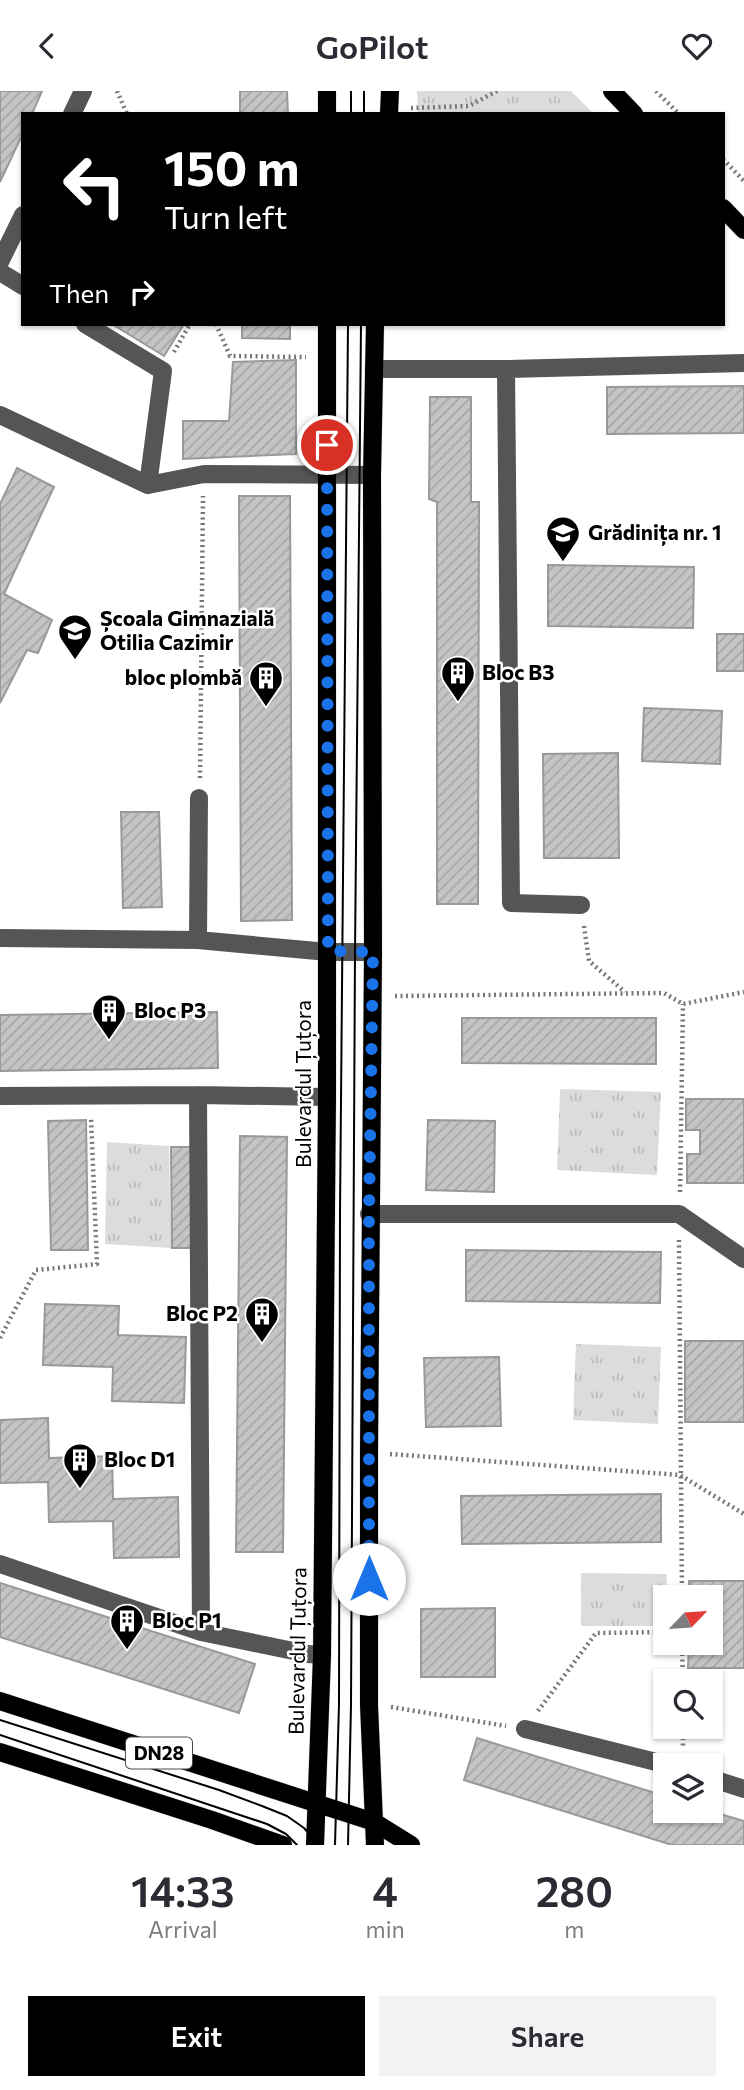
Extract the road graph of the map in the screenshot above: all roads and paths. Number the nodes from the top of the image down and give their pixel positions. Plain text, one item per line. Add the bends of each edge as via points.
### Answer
1 (83, 91) edge
2 (117, 91) edge
3 (327, 91) edge
4 (497, 91) edge
5 (612, 91) edge
6 (656, 91) edge
7 (389, 104) edge
8 (73, 112) edge
9 (126, 112) edge
10 (327, 112) edge
11 (632, 112) edge
12 (676, 112) edge
13 (725, 161) edge
14 (744, 181) edge
15 (725, 210) edge
16 (21, 219) edge
17 (744, 230) edge
18 (0, 262) edge
19 (0, 272) edge
20 (21, 285) edge
21 (88, 326) edge
22 (189, 326) edge
23 (217, 326) edge
24 (327, 326) edge
25 (375, 326) edge
26 (328, 357) junction
27 (744, 363) edge
28 (374, 369) junction
29 (506, 369) junction
30 (163, 371) junction
31 (0, 415) edge
32 (204, 474) junction
33 (327, 475) junction
34 (372, 475) junction
35 (148, 485) junction
36 (200, 798) joint
37 (581, 905) joint
38 (0, 938) edge
39 (198, 940) junction
40 (328, 951) junction
41 (373, 952) junction
42 (744, 992) edge
43 (625, 993) junction
44 (373, 996) junction
45 (683, 1004) junction
46 (91, 1095) junction
47 (198, 1095) junction
48 (0, 1096) edge
49 (327, 1097) junction
50 (369, 1214) junction
51 (679, 1215) junction
52 (744, 1259) edge
53 (0, 1338) edge
54 (369, 1452) junction
55 (680, 1475) junction
56 (744, 1514) edge
57 (0, 1564) edge
58 (682, 1585) edge
59 (201, 1632) junction
60 (653, 1632) edge
61 (322, 1655) junction
62 (0, 1701) edge
63 (383, 1706) dead end
64 (525, 1729) junction
65 (0, 1752) edge
66 (653, 1761) edge
67 (723, 1782) edge
68 (744, 1789) edge
69 (317, 1804) junction
70 (374, 1822) junction
71 (283, 1845) edge
72 (315, 1845) edge
73 (375, 1845) edge
74 (411, 1845) edge

1 - 8 street
2 - 9 path
3 - 10 main road
4 - 7 path via 469,106
5 - 11 main road
6 - 12 path
13 - 14 path
15 - 17 main road
16 - 18 street
19 - 20 street
21 - 30 street
22 - 30 path
23 - 26 path via 230,356
24 - 26 main road, Bulevardul Țuțora
25 - 28 main road
26 - 33 main road, Bulevardul Țuțora
27 - 29 street
28 - 29 street
28 - 34 main road
29 - 37 street via 511,904
30 - 35 street
31 - 35 street
32 - 33 street
32 - 35 street
32 - 36 path
33 - 34 street
33 - 40 main road, Bulevardul Țuțora
34 - 41 main road
36 - 39 street
37 - 43 path via 589,961
38 - 39 street
39 - 40 street
40 - 41 street
40 - 49 main road, Bulevardul Țuțora
41 - 44 main road
42 - 45 path
43 - 44 path
43 - 45 path via 664,993
44 - 50 main road
45 - 51 path
46 - 47 street
46 - 48 street
46 - 53 path via 97,1264 36,1270
47 - 49 street
47 - 59 street
49 - 61 main road, Bulevardul Țuțora
50 - 51 street
50 - 54 main road
51 - 52 street
51 - 55 path
54 - 55 path
54 - 70 main road
55 - 56 path
55 - 58 path
57 - 59 street
59 - 61 street
60 - 64 path via 596,1633
61 - 69 main road, Bulevardul Țuțora
62 - 69 main road, DN28
63 - 64 path
64 - 66 street
65 - 71 main road, DN28
67 - 68 street
69 - 70 main road, DN28
69 - 72 main road, Bulevardul Țuțora
70 - 73 main road
70 - 74 main road

